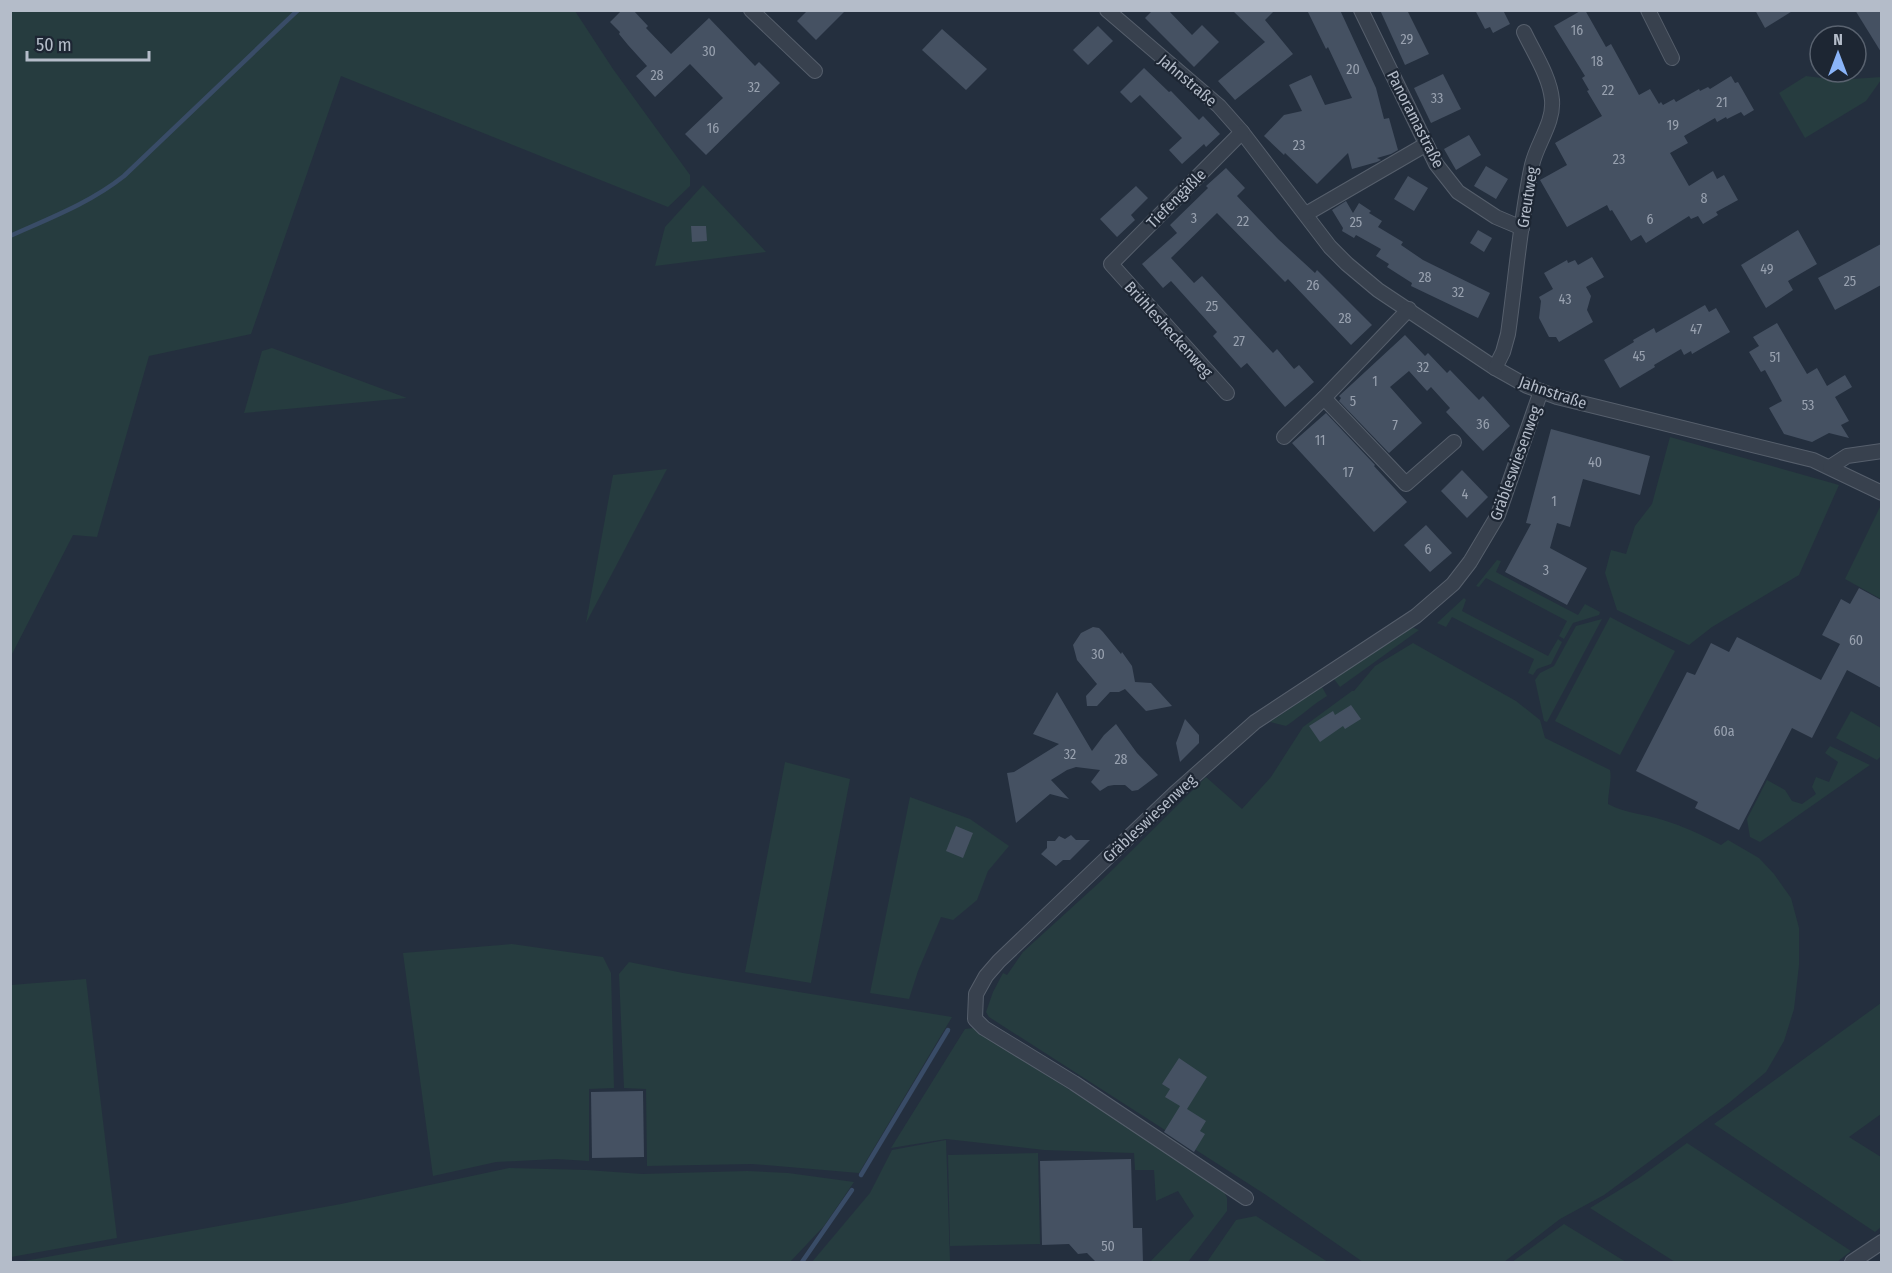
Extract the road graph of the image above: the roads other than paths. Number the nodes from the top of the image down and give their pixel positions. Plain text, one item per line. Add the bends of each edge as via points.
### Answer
1 (752, 10) edge
2 (1107, 10) edge
3 (1361, 10) edge
4 (1648, 10) edge
5 (1524, 32) dead end
6 (1672, 58) dead end
7 (815, 70) dead end
8 (1242, 132) junction
9 (1425, 145) junction
10 (1306, 214) junction
11 (1522, 228) junction
12 (1111, 264) joint
13 (1409, 309) junction
14 (1495, 368) junction
15 (1541, 391) junction
16 (1227, 393) dead end
17 (1324, 398) junction
18 (1284, 437) dead end
19 (1454, 442) dead end
20 (1881, 451) edge
21 (1830, 467) junction
22 (1881, 493) edge
23 (1246, 1198) dead end
24 (1881, 1242) edge
25 (1852, 1263) edge

1 - 7 street
2 - 8 street, Jahnstraße via 1198,87
3 - 9 street, Panoramastraße
4 - 6 street
5 - 11 street, Greutweg via 1546,78 1553,110 1535,152
8 - 10 street, Jahnstraße
8 - 12 street, Tiefengäßle
9 - 10 street
9 - 11 street, Panoramastraße via 1458,192 1496,217
10 - 13 street, Jahnstraße via 1347,264
11 - 14 street, Greutweg via 1508,334
12 - 16 street, Brühlesheckenweg
13 - 14 street, Jahnstraße
13 - 17 street
14 - 15 street, Jahnstraße
15 - 21 street, Jahnstraße
15 - 23 street, Gräbleswiesenweg via 1498,515 1453,584 1416,616 1255,722 1112,851 999,961 976,994 975,1019 984,1028
17 - 18 street
17 - 19 street via 1406,484
20 - 21 street via 1847,456
21 - 22 street, Jahnstraße
24 - 25 street

